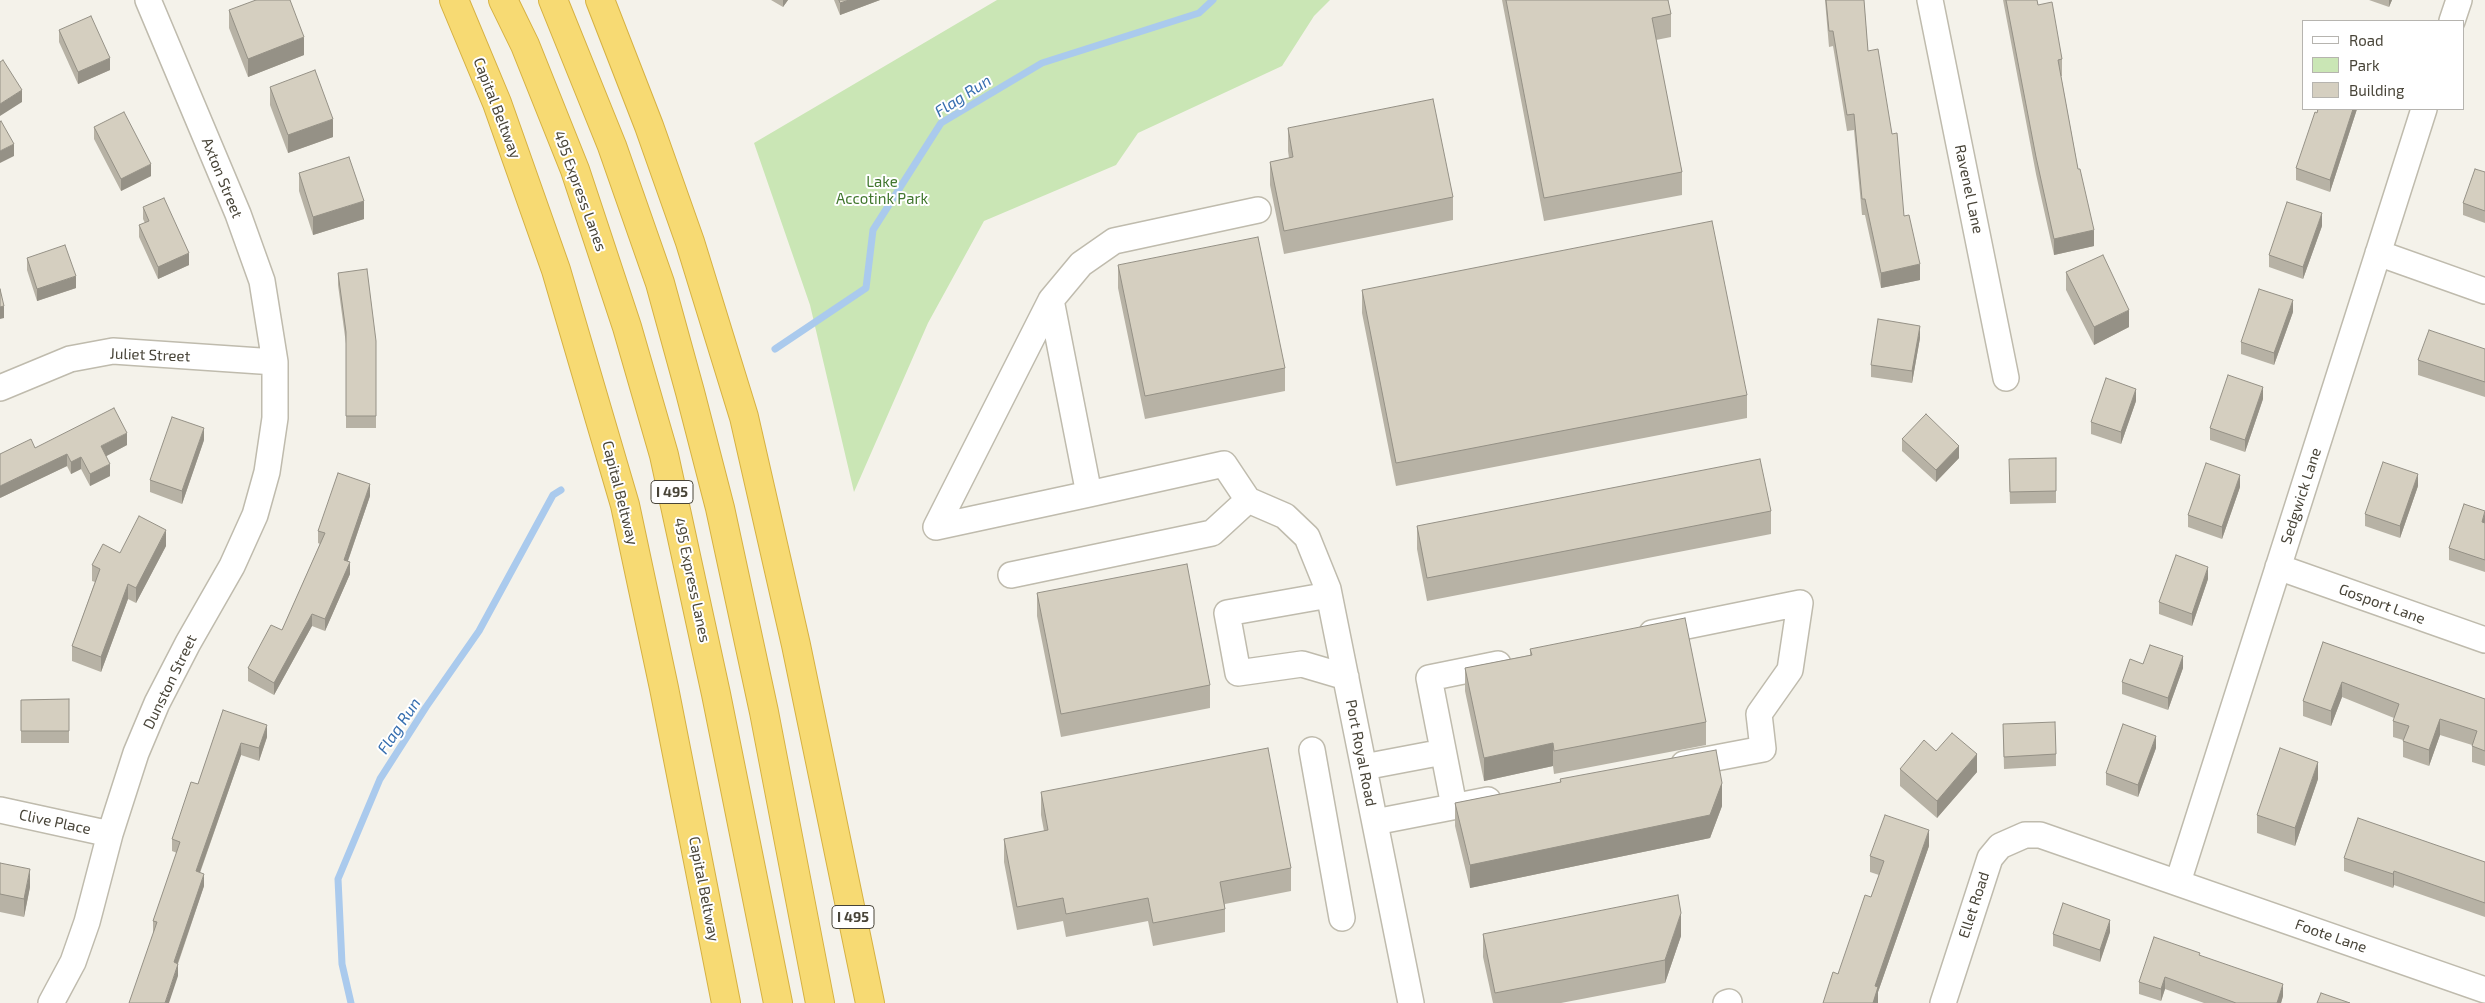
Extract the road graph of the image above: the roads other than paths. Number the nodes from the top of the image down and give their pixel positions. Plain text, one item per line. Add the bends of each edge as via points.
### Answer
1 (148, 0) edge
2 (454, 0) edge
3 (503, 0) edge
4 (553, 0) edge
5 (600, 0) edge
6 (1930, 0) edge
7 (2459, 0) edge
8 (2452, 20) edge
9 (2424, 110) edge
10 (1258, 210) dead end
11 (2378, 253) junction
12 (2485, 291) edge
13 (1051, 300) junction
14 (276, 362) junction
15 (2006, 378) dead end
16 (0, 388) edge
17 (1089, 494) junction
18 (1248, 500) junction
19 (2278, 567) junction
20 (1011, 575) dead end
21 (1329, 595) junction
22 (1633, 636) edge
23 (2485, 640) edge
24 (1516, 660) edge
25 (1346, 677) junction
26 (1312, 750) dead end
27 (1443, 752) junction
28 (1364, 767) junction
29 (1657, 769) edge
30 (1512, 796) edge
31 (1454, 806) junction
32 (0, 810) edge
33 (1375, 822) junction
34 (110, 834) junction
35 (2178, 882) junction
36 (1342, 918) dead end
37 (2485, 990) edge
38 (51, 1003) edge
39 (726, 1003) edge
40 (778, 1003) edge
41 (820, 1003) edge
42 (870, 1003) edge
43 (1411, 1003) edge
44 (1943, 1003) edge

1 - 14 street, Axton Street via 238,214 262,281
2 - 39 highway, Capital Beltway via 497,103 556,270 625,505
3 - 40 highway, 495 Express Lanes / I 495 via 525,45 575,170 627,327 664,455
4 - 41 highway, I 495 via 612,146 660,283 690,392 720,508 764,712
5 - 42 highway, I 495 via 690,242 744,417 796,645
6 - 15 street, Ravenel Lane
7 - 8 street
9 - 11 street, Sedgwick Lane
10 - 13 street via 1114,241 1081,264
11 - 12 street
11 - 19 street, Sedgwick Lane
13 - 17 street
13 - 17 street via 936,527
14 - 16 street, Juliet Street via 113,351 70,359
14 - 34 street, Dunston Street via 275,418 267,472 255,515 232,566 157,703 136,753
17 - 18 street via 1224,464
18 - 20 street via 1212,533
18 - 21 street, Port Royal Road via 1285,516 1307,537
19 - 23 street, Gosport Lane
19 - 35 street, Sedgwick Lane
21 - 25 street, Port Royal Road
21 - 25 street via 1227,613 1238,673 1302,664
22 - 29 street via 1800,603 1790,670 1759,714 1762,749
24 - 27 street via 1429,678
25 - 28 street, Port Royal Road
26 - 36 street
27 - 28 street
27 - 31 street
28 - 33 street, Port Royal Road
30 - 31 street
31 - 33 street
32 - 34 street, Clive Place
33 - 43 street, Port Royal Road
34 - 38 street, Dunston Street via 85,930 73,962
35 - 37 street, Foote Lane
35 - 44 street, Ellet Road via 2040,835 2014,838 2000,846 1985,869

